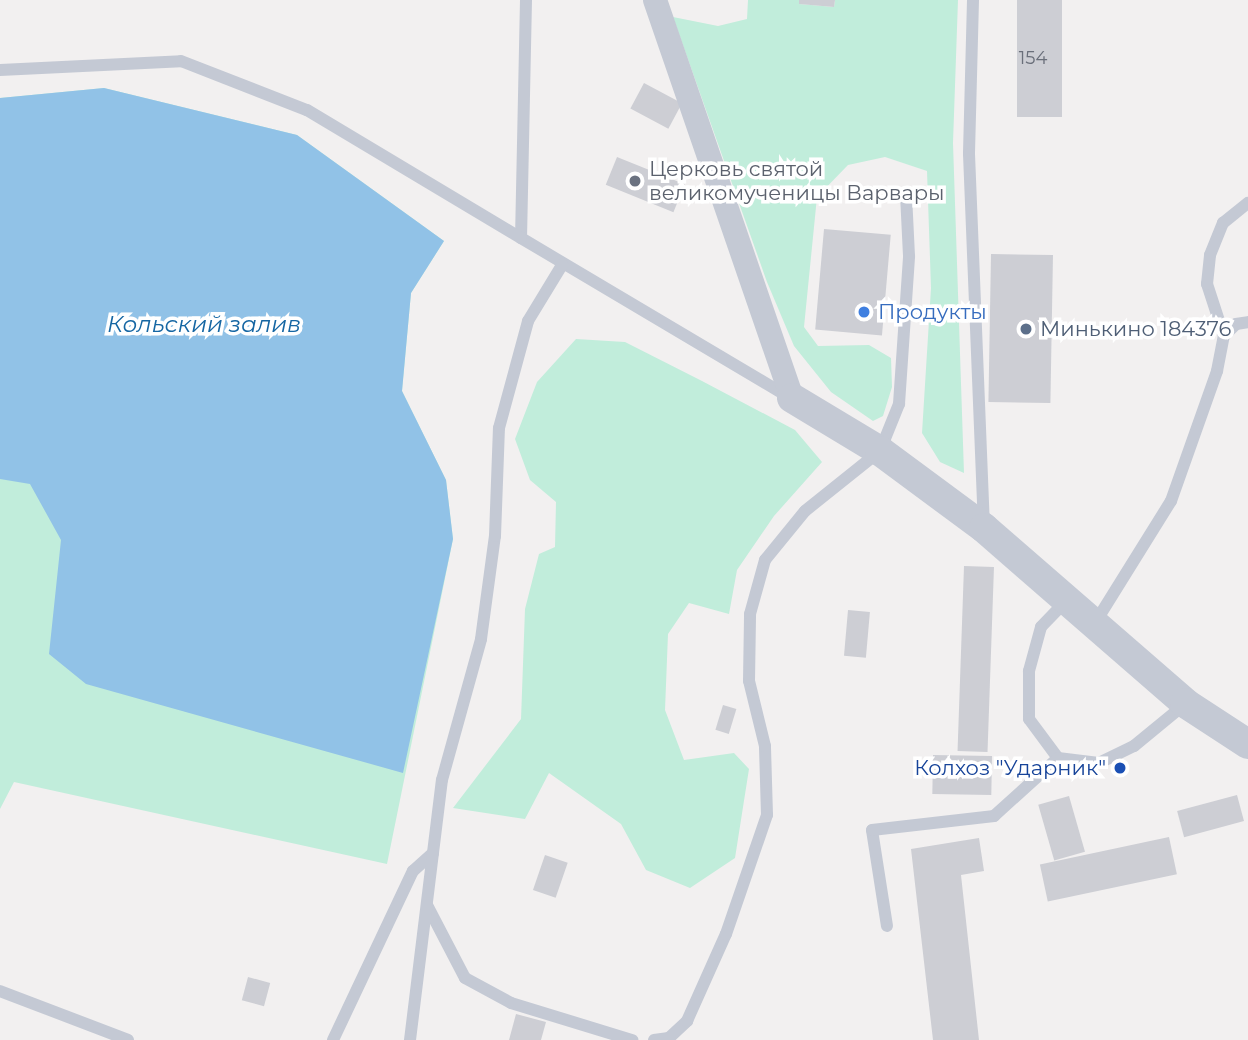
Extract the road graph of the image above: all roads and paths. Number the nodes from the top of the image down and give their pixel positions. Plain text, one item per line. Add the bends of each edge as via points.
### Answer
1 (526, 0) edge
2 (654, 0) edge
3 (973, 0) edge
4 (0, 70) edge
5 (906, 195) dead end
6 (1248, 204) edge
7 (521, 238) junction
8 (562, 265) junction
9 (1248, 322) edge
10 (1224, 336) junction
11 (792, 398) junction
12 (880, 451) junction
13 (984, 528) junction
14 (1066, 601) junction
15 (1095, 624) junction
16 (1185, 703) junction
17 (1248, 744) edge
18 (1058, 758) junction
19 (433, 853) junction
20 (426, 904) junction
21 (887, 926) dead end
22 (0, 991) edge
23 (669, 1039) edge
24 (128, 1040) edge
25 (333, 1040) edge
26 (410, 1040) edge
27 (632, 1040) edge
28 (654, 1040) edge

1 - 7 lane
2 - 11 street
3 - 13 lane via 969,154
4 - 7 lane via 181,61 307,110
5 - 12 lane via 909,256 899,404
6 - 10 lane via 1223,223 1210,255 1207,284
7 - 8 lane
8 - 11 lane
8 - 19 lane via 528,321 499,428 495,536 481,639 442,779
9 - 10 lane via 1236,324
10 - 15 lane via 1217,371 1171,501
11 - 12 street
12 - 13 street
12 - 23 lane via 805,511 765,560 750,614 749,681 765,746 767,815 721,945 687,1021
13 - 14 street
14 - 15 street
14 - 18 lane via 1041,627 1029,671 1029,719
15 - 16 street
16 - 17 street
16 - 18 lane via 1134,747 1099,763
18 - 21 lane via 994,816 872,831
19 - 20 lane
19 - 25 lane via 413,871
20 - 26 lane
20 - 27 lane via 465,978 512,1003
22 - 24 lane
23 - 28 lane

